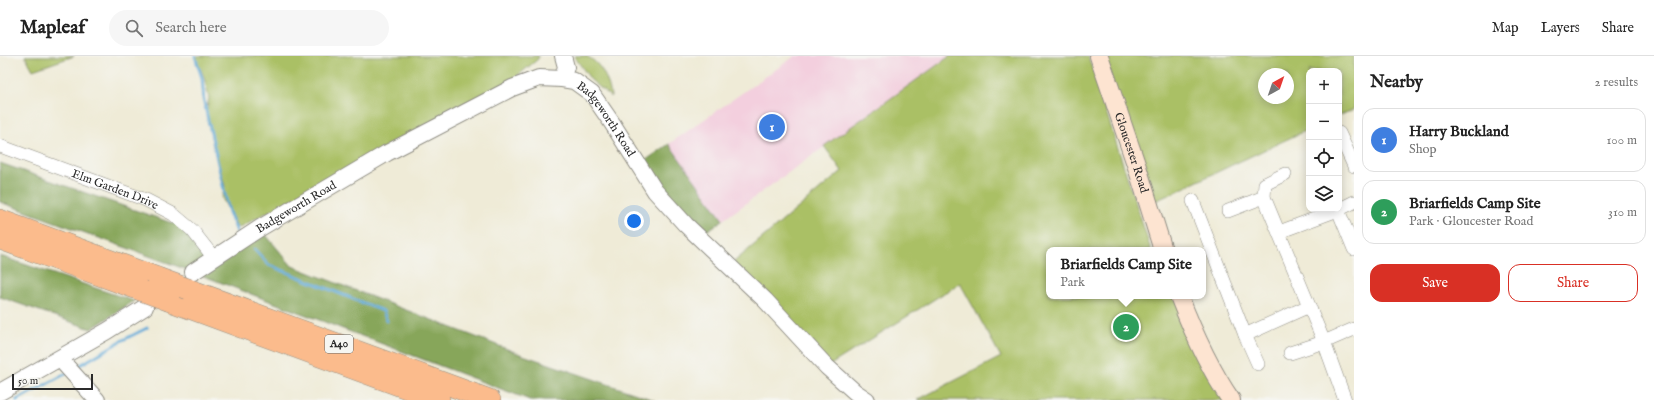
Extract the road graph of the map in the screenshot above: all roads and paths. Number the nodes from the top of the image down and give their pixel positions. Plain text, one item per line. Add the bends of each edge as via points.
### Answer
1 (563, 56) edge
2 (1099, 56) edge
3 (562, 79) junction
4 (1342, 139) edge
5 (0, 146) edge
6 (1354, 166) edge
7 (1285, 174) dead end
8 (1264, 197) junction
9 (1193, 201) dead end
10 (1354, 202) edge
11 (1342, 208) edge
12 (1228, 211) dead end
13 (1333, 212) edge
14 (1339, 212) edge
15 (0, 216) edge
16 (0, 220) edge
17 (1279, 232) junction
18 (0, 239) edge
19 (50, 239) junction
20 (1162, 247) edge
21 (1354, 249) edge
22 (214, 258) junction
23 (190, 280) junction
24 (149, 292) junction
25 (1180, 299) edge
26 (1309, 306) junction
27 (1354, 329) edge
28 (1245, 335) junction
29 (1324, 342) junction
30 (1290, 353) dead end
31 (60, 358) junction
32 (1258, 364) dead end
33 (0, 392) edge
34 (97, 400) edge
35 (439, 400) edge
36 (490, 400) edge
37 (867, 400) edge
38 (1231, 400) edge
39 (1345, 400) edge

1 - 3 street via 566,67
2 - 20 main road, Gloucester Road
3 - 22 street, Badgeworth Road via 539,78 505,92 387,153
3 - 37 street, Badgeworth Road via 574,81 592,94 655,191 686,225 765,300 827,367
4 - 6 street
5 - 22 street, Elm Garden Drive via 146,200 173,214 192,230
7 - 8 street via 1265,184
8 - 12 street
8 - 17 street
9 - 28 street
10 - 11 street
13 - 17 street
14 - 21 street
15 - 19 highway
16 - 19 highway, A40
17 - 26 street
18 - 24 highway, A40
19 - 24 highway, A40
22 - 23 street, Badgeworth Road
23 - 24 highway, A40, bridge
23 - 36 highway, A40
24 - 31 street
24 - 35 highway, A40, bridge
25 - 38 main road via 1201,349
26 - 28 street
26 - 29 street
27 - 29 street
28 - 32 street
29 - 30 street
29 - 39 street
31 - 33 street
31 - 34 street

